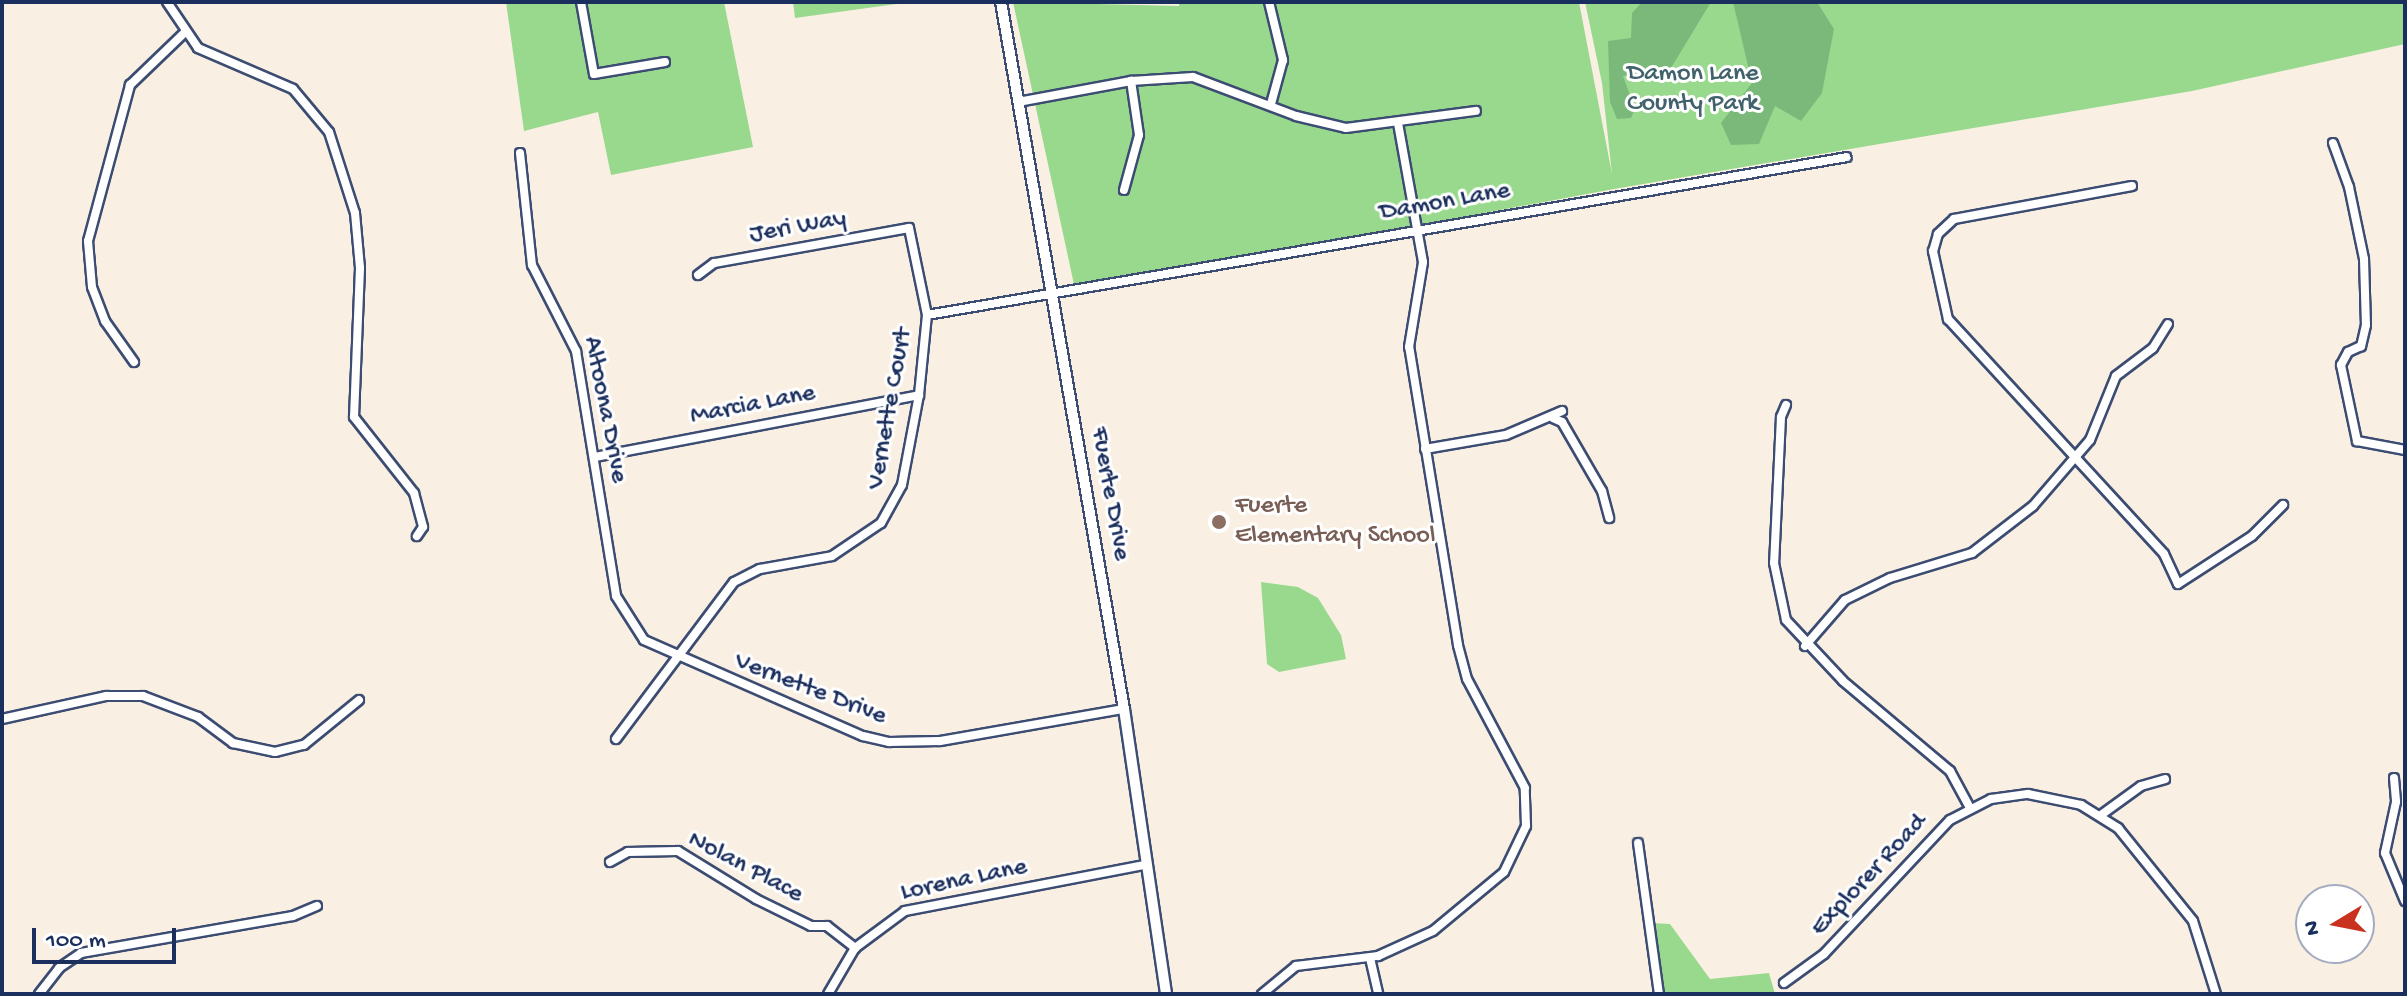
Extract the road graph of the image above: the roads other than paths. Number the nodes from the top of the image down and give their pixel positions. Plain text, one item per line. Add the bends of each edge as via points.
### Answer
1 (167, 2) edge
2 (581, 2) edge
3 (1001, 2) edge
4 (1269, 2) edge
5 (185, 32) junction
6 (665, 62) dead end
7 (1131, 81) junction
8 (1018, 102) junction
9 (1271, 104) junction
10 (1476, 111) dead end
11 (1398, 123) junction
12 (2333, 143) dead end
13 (520, 153) dead end
14 (1847, 157) dead end
15 (2132, 186) dead end
16 (1124, 190) dead end
17 (909, 228) joint
18 (1417, 228) junction
19 (698, 275) dead end
20 (1050, 292) junction
21 (927, 315) junction
22 (2168, 324) dead end
23 (134, 362) dead end
24 (919, 395) junction
25 (1786, 405) dead end
26 (1562, 411) dead end
27 (1553, 418) junction
28 (1425, 449) junction
29 (2405, 450) edge
30 (595, 457) junction
31 (2077, 457) junction
32 (2283, 505) dead end
33 (1609, 518) dead end
34 (417, 536) dead end
35 (1805, 646) junction
36 (674, 657) junction
37 (359, 700) dead end
38 (1124, 709) junction
39 (2, 719) edge
40 (616, 739) dead end
41 (2394, 778) dead end
42 (2165, 779) dead end
43 (1970, 808) junction
44 (2101, 815) junction
45 (1638, 843) dead end
46 (610, 862) dead end
47 (1145, 865) junction
48 (2405, 901) edge
49 (317, 906) dead end
50 (855, 948) junction
51 (1370, 958) junction
52 (1784, 983) dead end
53 (39, 994) edge
54 (828, 994) edge
55 (1166, 994) edge
56 (1262, 994) edge
57 (1378, 994) edge
58 (1659, 994) edge
59 (2216, 994) edge

1 - 5 street
2 - 6 street via 594,74
3 - 8 street, Fuerte Drive
4 - 9 street via 1283,60
5 - 23 street via 130,85 88,241 92,287 105,321
5 - 34 street via 214,57 293,89 316,110 329,132 355,213 359,254 360,302 355,313 361,337 354,417 414,493 423,527
7 - 8 street
7 - 9 street via 1193,77
7 - 16 street via 1139,135
8 - 20 street, Fuerte Drive
9 - 11 street via 1346,128
10 - 11 street
11 - 18 street
12 - 29 street via 2349,187 2364,259 2366,325 2361,346 2348,352 2341,365 2357,441
13 - 30 street, Altoona Drive via 529,253 574,343
14 - 18 street, Damon Lane
15 - 31 street via 1967,213 1948,223 1935,241 1948,319
17 - 19 street, Jeri Way via 714,263
17 - 21 street, Vernette Court
18 - 20 street, Damon Lane
18 - 28 street via 1422,272 1409,347
20 - 21 street
20 - 38 street, Fuerte Drive
21 - 24 street, Vernette Court
22 - 31 street via 2153,348 2116,376 2102,420
24 - 30 street, Marcia Lane
24 - 36 street, Vernette Court via 902,485 881,523 843,551 760,569 734,582
25 - 35 street via 1778,456 1775,576 1786,620
26 - 27 street
27 - 28 street via 1506,435
27 - 33 street via 1562,422 1602,491
28 - 51 street via 1460,657 1525,788 1527,817 1516,855 1476,898 1423,937
30 - 36 street, Altoona Drive via 619,606 636,633
31 - 32 street via 2164,554 2178,584 2252,536
31 - 35 street via 2033,506 1972,553 1866,588 1845,600
35 - 43 street via 1950,771
36 - 38 street, Vernette Drive via 889,742 940,741
36 - 40 street, Vernette Court
37 - 39 street via 304,745 275,752 233,743 198,717 143,696 106,696
38 - 47 street, Fuerte Drive
41 - 48 street via 2396,802 2385,853
42 - 44 street via 2141,786
43 - 44 street, Explorer Road via 2028,794 2068,800
43 - 52 street, Explorer Road via 1933,835 1824,954
44 - 59 street, Explorer Road via 2185,909 2205,949
45 - 58 street
46 - 50 street, Nolan Place via 628,852 678,851 756,899 811,926 827,926
47 - 50 street, Lorena Lane via 915,908 886,921
47 - 55 street, Fuerte Drive
49 - 53 street via 293,916 81,953 59,968
50 - 54 street, Lorena Lane
51 - 56 street via 1296,966
51 - 57 street

